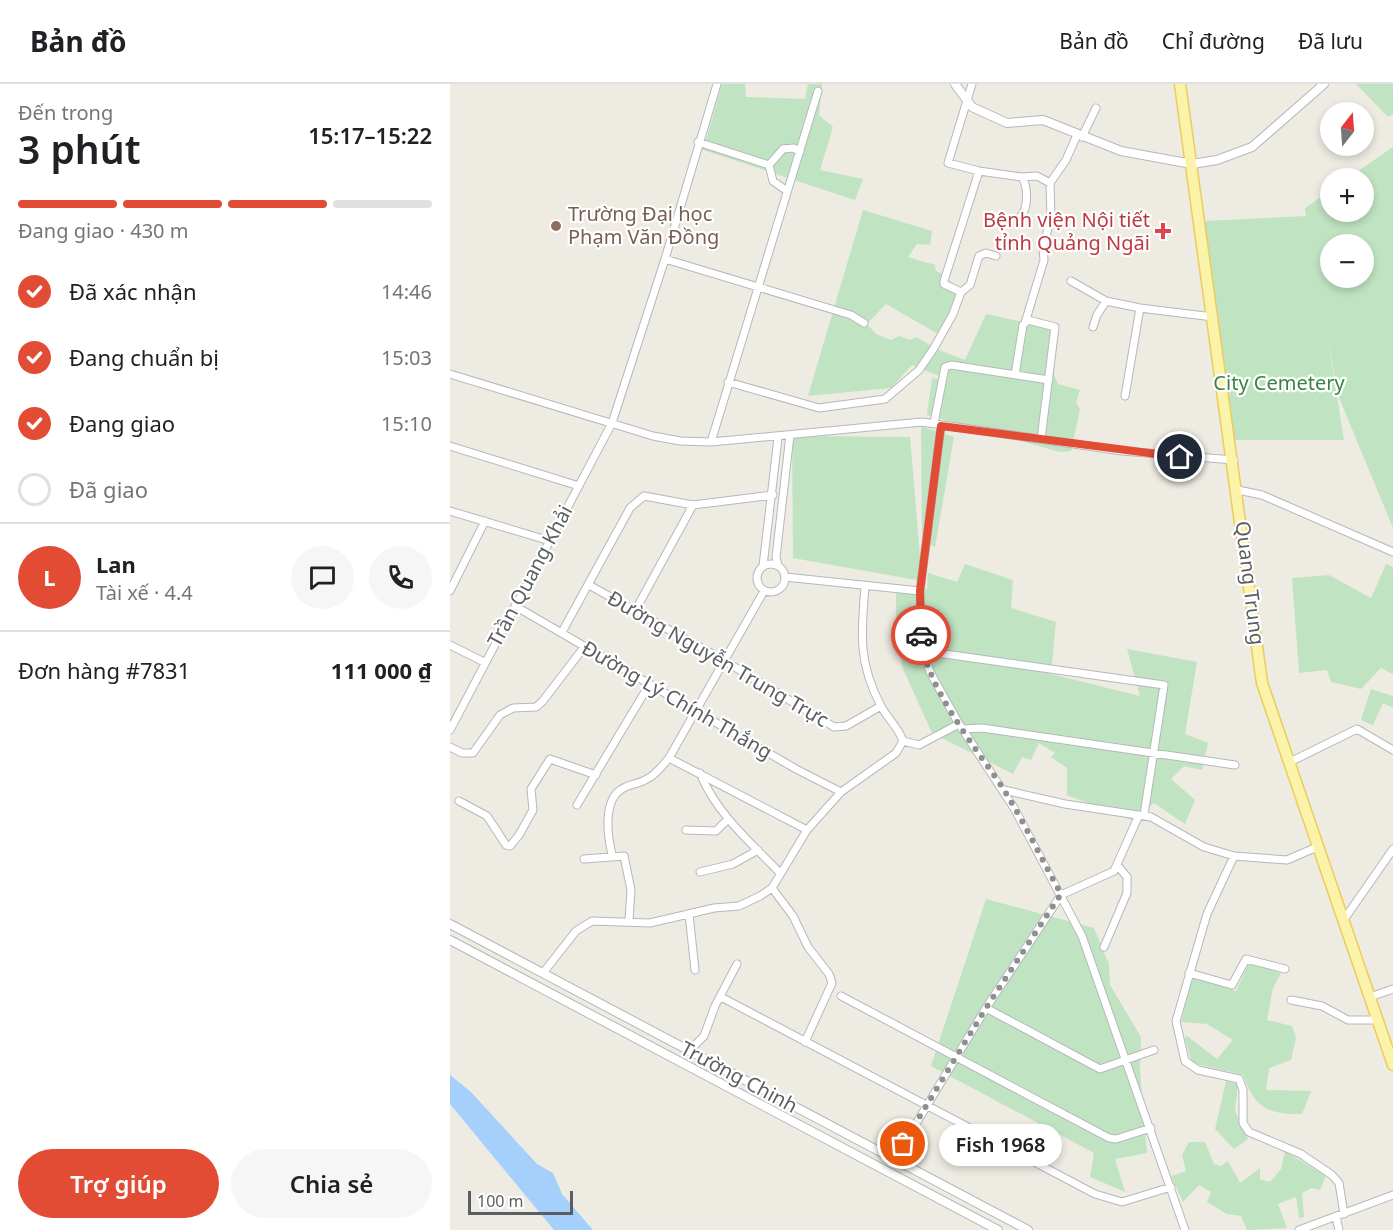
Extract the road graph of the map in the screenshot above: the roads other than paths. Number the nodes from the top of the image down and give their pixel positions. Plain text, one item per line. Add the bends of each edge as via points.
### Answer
1 (717, 84) edge
2 (955, 84) edge
3 (972, 84) edge
4 (1180, 84) edge
5 (1320, 86) edge
6 (818, 91) dead end
7 (966, 99) junction
8 (1096, 108) dead end
9 (1080, 136) junction
10 (698, 142) junction
11 (800, 152) junction
12 (1192, 164) junction
13 (770, 165) junction
14 (978, 171) junction
15 (1022, 177) junction
16 (1050, 183) junction
17 (787, 191) junction
18 (1019, 218) dead end
19 (996, 256) dead end
20 (665, 259) junction
21 (1071, 281) dead end
22 (758, 289) junction
23 (961, 292) junction
24 (1106, 301) junction
25 (1140, 308) junction
26 (1213, 317) junction
27 (864, 323) dead end
28 (1025, 323) junction
29 (1093, 327) dead end
30 (450, 374) edge
31 (1015, 375) junction
32 (1048, 380) junction
33 (728, 382) junction
34 (1125, 396) dead end
35 (612, 423) junction
36 (937, 424) junction
37 (790, 435) junction
38 (778, 438) junction
39 (1041, 439) junction
40 (711, 442) junction
41 (450, 446) edge
42 (1234, 460) junction
43 (579, 486) junction
44 (1238, 490) junction
45 (773, 495) junction
46 (693, 505) junction
47 (450, 511) edge
48 (485, 521) junction
49 (550, 541) junction
50 (1393, 552) edge
51 (763, 566) junction
52 (778, 566) junction
53 (785, 577) junction
54 (589, 585) junction
55 (865, 587) junction
56 (450, 591) edge
57 (764, 591) junction
58 (920, 591) junction
59 (515, 606) junction
60 (635, 611) junction
61 (562, 632) junction
62 (450, 645) edge
63 (585, 646) junction
64 (923, 651) junction
65 (723, 660) junction
66 (484, 662) junction
67 (649, 685) junction
68 (881, 706) junction
69 (694, 711) junction
70 (961, 726) junction
71 (450, 730) edge
72 (903, 741) junction
73 (450, 747) edge
74 (1393, 750) edge
75 (1156, 752) junction
76 (669, 758) junction
77 (1288, 763) junction
78 (1235, 765) dead end
79 (700, 773) junction
80 (596, 775) junction
81 (1004, 790) junction
82 (841, 792) junction
83 (459, 801) dead end
84 (577, 805) dead end
85 (1141, 815) junction
86 (728, 819) junction
87 (686, 830) dead end
88 (807, 830) junction
89 (1317, 847) junction
90 (1393, 849) edge
91 (758, 850) junction
92 (612, 855) junction
93 (1234, 856) junction
94 (584, 859) dead end
95 (1117, 866) junction
96 (700, 872) dead end
97 (779, 872) junction
98 (772, 888) junction
99 (1061, 894) junction
100 (689, 914) junction
101 (629, 920) junction
102 (1343, 921) junction
103 (450, 924) edge
104 (450, 940) edge
105 (1104, 947) dead end
106 (737, 964) dead end
107 (1285, 969) dead end
108 (695, 970) dead end
109 (543, 973) junction
110 (1189, 973) junction
111 (1393, 989) edge
112 (841, 996) dead end
113 (721, 997) junction
114 (1370, 997) junction
115 (1291, 1000) dead end
116 (986, 1008) junction
117 (1377, 1020) junction
118 (805, 1042) junction
119 (1154, 1050) dead end
120 (691, 1052) junction
121 (956, 1056) junction
122 (1127, 1060) junction
123 (688, 1065) junction
124 (1393, 1065) edge
125 (926, 1105) junction
126 (1150, 1128) junction
127 (894, 1160) junction
128 (889, 1172) junction
129 (1171, 1187) junction
130 (1393, 1195) edge
131 (1344, 1214) junction
132 (1336, 1217) junction
133 (998, 1230) edge
134 (1028, 1230) edge
135 (1185, 1230) edge
136 (1299, 1230) edge
137 (1339, 1230) edge

1 - 10 street, Trần Quang Khải
2 - 7 street
3 - 7 street
4 - 12 main road, Quang Trung
5 - 12 street via 1252,147
6 - 11 street
7 - 9 street via 972,107 1007,123 1043,120
7 - 14 street via 948,163
8 - 9 street
9 - 12 street via 1154,159
9 - 16 street
10 - 13 street
10 - 20 street, Trần Quang Khải
11 - 13 street via 783,149
11 - 17 street
12 - 26 main road, Quang Trung
13 - 17 street via 773,181
14 - 15 street
14 - 23 street via 944,281
15 - 16 street via 1042,177
15 - 18 street via 1025,205
16 - 28 street via 1051,217 1044,260
17 - 22 street
19 - 23 street via 981,254 970,285
20 - 22 street
20 - 35 street, Trần Quang Khải
21 - 24 street
22 - 27 street via 851,315
22 - 33 street
23 - 33 street via 953,314 919,370 885,399 819,408
24 - 25 street
24 - 29 street
25 - 26 street
25 - 34 street
26 - 42 main road, Quang Trung
28 - 31 street via 1020,330
28 - 32 street via 1028,320 1051,325 1057,330
30 - 35 street
31 - 32 street
31 - 36 street via 945,367
32 - 39 street
33 - 40 street
35 - 40 street via 680,441
35 - 43 street, Trần Quang Khải
36 - 37 street via 922,422
36 - 39 street
36 - 58 street
37 - 38 street
37 - 52 street
38 - 40 street
38 - 45 street
39 - 42 street via 1122,451
41 - 43 street
42 - 44 main road, Quang Trung
43 - 49 street, Trần Quang Khải
44 - 50 street via 1262,495
44 - 77 main road, Quang Trung via 1262,683
45 - 46 street
45 - 51 street
46 - 54 street via 644,496 638,499
46 - 60 street
47 - 48 street
48 - 49 street
48 - 56 street
49 - 59 street, Trần Quang Khải
51 - 52 street
51 - 57 street via 756,577
52 - 53 street
53 - 55 street
53 - 57 street via 781,588
54 - 60 street, Đường Nguyễn Trung Trực
54 - 61 street
55 - 58 street
55 - 68 street via 860,641
57 - 65 street
58 - 64 street
59 - 61 street, Đường Lý Chính Thắng
59 - 66 street, Trần Quang Khải
60 - 65 street, Đường Nguyễn Trung Trực
61 - 63 street, Đường Lý Chính Thắng
62 - 66 street
63 - 67 street, Đường Lý Chính Thắng
63 - 73 street via 536,707 513,708 500,715 473,753
64 - 70 street via 930,672
64 - 75 street via 1160,683 1165,690
65 - 68 street, Đường Nguyễn Trung Trực via 834,727 846,726
65 - 69 street
66 - 71 street, Trần Quang Khải
67 - 69 street, Đường Lý Chính Thắng
67 - 80 street
68 - 72 street
69 - 76 street
69 - 82 street, Đường Lý Chính Thắng
70 - 72 street via 919,745
70 - 75 street
70 - 81 street
72 - 82 street via 896,753
74 - 77 street via 1357,729
75 - 78 street
75 - 85 street
76 - 79 street
76 - 92 street via 657,772 614,796 608,821
77 - 89 main road, Quang Trung
79 - 86 street via 706,789
79 - 88 street
80 - 83 street via 550,759 531,789 532,810 510,846 487,816
80 - 84 street
81 - 85 street
81 - 99 street
82 - 88 street
85 - 93 street via 1204,847
85 - 95 street
86 - 87 street via 716,831
86 - 91 street
88 - 97 street
89 - 93 street via 1287,860
89 - 102 main road, Quang Trung
90 - 102 street
91 - 96 street via 733,864
91 - 97 street
92 - 94 street
92 - 101 street via 626,858 631,890
93 - 110 street via 1207,914
95 - 99 street via 1110,875
95 - 105 street via 1127,877 1127,893
97 - 98 street
98 - 100 street via 739,906
98 - 118 street via 832,983
99 - 116 street
99 - 122 street via 1082,936
100 - 101 street via 650,923
100 - 108 street
101 - 109 street via 584,924
102 - 114 main road, Quang Trung
103 - 109 street, Trường Chinh
104 - 123 street, Trường Chinh
106 - 113 street
107 - 110 street via 1246,959 1232,985
109 - 120 street, Trường Chinh
110 - 131 street via 1175,1024 1185,1061 1198,1070 1239,1079 1243,1123 1249,1132 1301,1154 1332,1175 1339,1183
111 - 114 street
112 - 121 street
113 - 118 street
113 - 120 street via 704,1036
114 - 117 main road, Quang Trung
115 - 117 street via 1322,1006 1348,1020
116 - 121 street
116 - 122 street via 1100,1069
117 - 124 main road, Quang Trung
118 - 125 street
119 - 122 street
120 - 123 street
120 - 127 street, Trường Chinh
121 - 125 street
121 - 126 street via 1109,1138
122 - 126 street
123 - 128 street, Trường Chinh
125 - 127 street
125 - 129 street via 1107,1199 1127,1201
126 - 129 street
127 - 128 street
127 - 134 street, Trường Chinh
128 - 133 street, Trường Chinh
129 - 135 street
130 - 131 street
131 - 132 street
132 - 136 street
132 - 137 street

